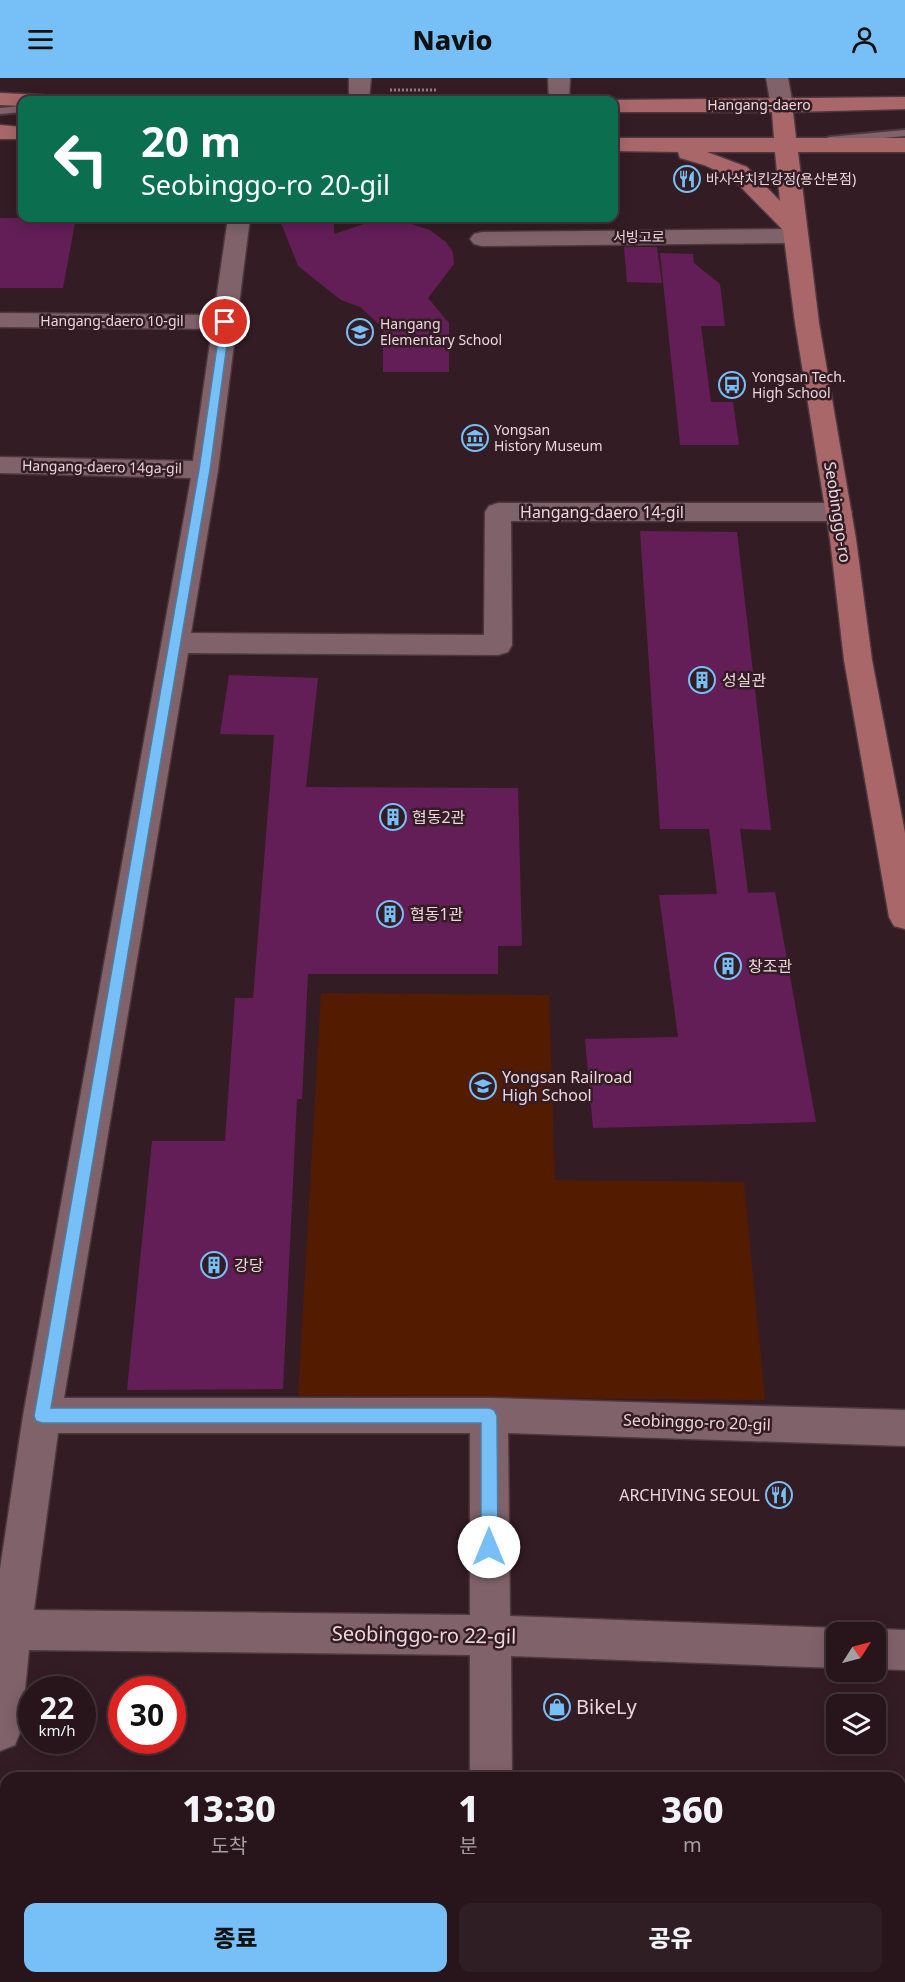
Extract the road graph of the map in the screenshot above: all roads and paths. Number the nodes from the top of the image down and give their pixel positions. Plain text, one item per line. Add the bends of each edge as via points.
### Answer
1 (360, 78) edge
2 (559, 78) edge
3 (777, 78) edge
4 (382, 90) dead end
5 (438, 90) dead end
6 (359, 96) edge
7 (559, 96) edge
8 (0, 99) edge
9 (18, 100) edge
10 (905, 103) edge
11 (618, 106) edge
12 (782, 106) junction
13 (18, 109) edge
14 (0, 111) edge
15 (0, 132) edge
16 (18, 133) edge
17 (905, 133) edge
18 (786, 144) junction
19 (618, 145) edge
20 (618, 145) edge
21 (905, 145) edge
22 (238, 222) edge
23 (795, 232) junction
24 (482, 239) edge
25 (0, 320) edge
26 (225, 322) junction
27 (0, 465) edge
28 (205, 470) junction
29 (839, 512) junction
30 (175, 643) junction
31 (905, 917) edge
32 (42, 1416) junction
33 (489, 1416) junction
34 (905, 1428) edge
35 (11, 1630) junction
36 (490, 1635) junction
37 (826, 1648) edge
38 (886, 1649) edge
39 (905, 1650) edge
40 (0, 1730) edge
41 (491, 1772) edge

1 - 6 street
2 - 7 street
3 - 12 street
4 - 5 path
8 - 9 main road
10 - 12 main road, Hangang-daero
11 - 12 main road, Hangang-daero
12 - 18 main road, Seobinggo-ro
13 - 14 lane
15 - 16 main road
17 - 18 lane
18 - 19 main road
18 - 21 main road
18 - 23 main road, Seobinggo-ro
20 - 23 main road via 688,153 739,172
22 - 26 street
23 - 24 street, 서빙고로
23 - 29 main road, Seobinggo-ro
25 - 26 street, Hangang-daero 10-gil
26 - 28 street
27 - 28 street, Hangang-daero 14ga-gil
28 - 30 street
29 - 30 street, Hangang-daero 14-gil via 498,512 498,645
29 - 31 main road, Seobinggo-ro via 858,660
30 - 32 street
32 - 33 street, Seobinggo-ro 20-gil
32 - 35 street
33 - 34 street, Seobinggo-ro 20-gil
33 - 36 street
35 - 36 street, Seobinggo-ro 22-gil
35 - 40 street
36 - 37 street, Seobinggo-ro 22-gil
36 - 41 street
38 - 39 street

